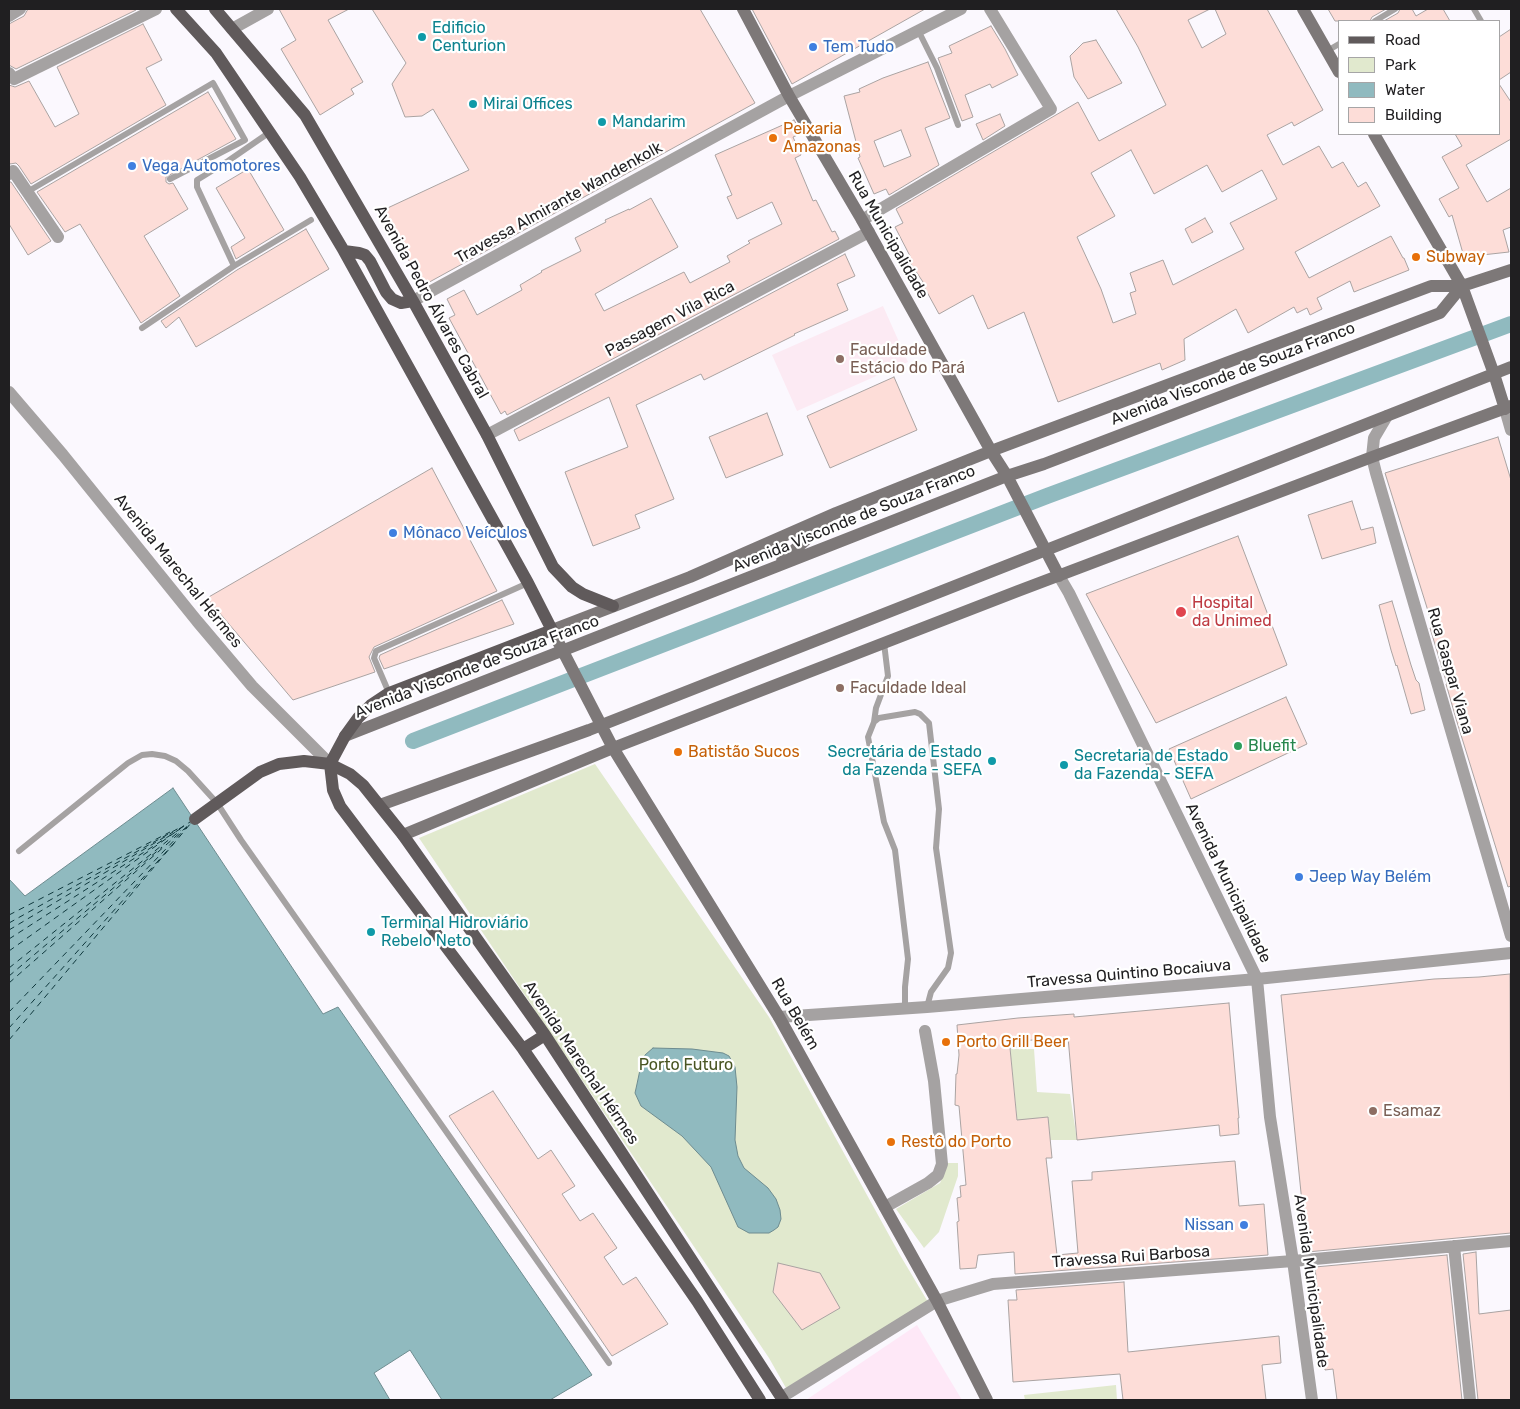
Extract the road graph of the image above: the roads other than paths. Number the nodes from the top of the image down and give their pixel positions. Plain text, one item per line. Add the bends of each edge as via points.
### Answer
1 (20, 9) edge
2 (156, 9) edge
3 (176, 9) edge
4 (215, 9) edge
5 (268, 9) edge
6 (743, 9) edge
7 (961, 9) edge
8 (990, 9) edge
9 (1303, 9) edge
10 (1395, 9) edge
11 (1474, 9) edge
12 (9, 16) edge
13 (1377, 20) edge
14 (1480, 20) edge
15 (232, 29) junction
16 (918, 30) junction
17 (1338, 45) edge
18 (1327, 51) junction
19 (1338, 70) edge
20 (9, 73) edge
21 (789, 96) junction
22 (958, 125) dead end
23 (270, 132) junction
24 (1375, 135) edge
25 (9, 174) edge
26 (170, 179) dead end
27 (27, 192) junction
28 (311, 220) dead end
29 (862, 220) junction
30 (869, 232) junction
31 (58, 236) dead end
32 (344, 251) junction
33 (234, 266) junction
34 (1511, 270) edge
35 (1462, 286) junction
36 (413, 301) junction
37 (142, 328) dead end
38 (1511, 366) edge
39 (1494, 374) junction
40 (9, 392) edge
41 (1508, 408) edge
42 (1387, 416) junction
43 (1511, 430) edge
44 (487, 435) junction
45 (991, 451) junction
46 (1372, 457) junction
47 (1010, 482) junction
48 (836, 513) junction
49 (1045, 550) junction
50 (774, 568) junction
51 (1059, 576) junction
52 (528, 583) junction
53 (613, 606) junction
54 (552, 630) junction
55 (884, 643) junction
56 (564, 651) junction
57 (389, 693) junction
58 (874, 722) junction
59 (600, 725) junction
60 (345, 736) junction
61 (613, 748) junction
62 (330, 764) junction
63 (217, 803) junction
64 (380, 805) junction
65 (195, 819) dead end
66 (404, 834) junction
67 (19, 852) dead end
68 (1511, 936) edge
69 (1511, 953) edge
70 (1256, 979) junction
71 (927, 1007) junction
72 (905, 1008) junction
73 (779, 1016) junction
74 (925, 1031) dead end
75 (545, 1035) junction
76 (523, 1049) junction
77 (885, 1207) junction
78 (1511, 1241) edge
79 (1454, 1246) junction
80 (1293, 1261) junction
81 (937, 1301) junction
82 (609, 1363) dead end
83 (782, 1399) edge
84 (760, 1400) edge
85 (987, 1400) edge
86 (1312, 1400) edge
87 (1470, 1400) edge

1 - 12 street
2 - 20 street via 14,79
3 - 23 main road via 216,53
4 - 15 main road, Avenida Pedro Álvares Cabral
5 - 15 street
6 - 21 main road, Rua Municipalidade
7 - 16 street, Travessa Almirante Wandenkolk
8 - 29 street via 1051,110
9 - 18 main road
10 - 13 lane
11 - 14 lane
15 - 36 main road, Avenida Pedro Álvares Cabral via 305,115
16 - 21 street, Travessa Almirante Wandenkolk
16 - 22 lane via 937,68
17 - 18 lane
18 - 19 main road
21 - 29 main road, Rua Municipalidade
21 - 36 street, Travessa Almirante Wandenkolk
23 - 32 main road
23 - 33 lane via 197,180 197,187
24 - 35 main road
25 - 27 street via 13,171
26 - 27 lane via 245,140 214,83
27 - 31 street
28 - 33 lane
29 - 30 main road, Rua Municipalidade
30 - 44 street, Passagem Vila Rica
30 - 45 main road, Rua Municipalidade
32 - 36 main road via 365,255 392,299 402,303
32 - 52 main road
33 - 37 lane
34 - 35 main road, Avenida Visconde de Souza Franco
35 - 39 main road
35 - 45 main road, Avenida Visconde de Souza Franco via 1430,286
35 - 47 main road, Avenida Visconde de Souza Franco via 1440,313 1044,464
36 - 44 main road, Avenida Pedro Álvares Cabral
38 - 39 main road
39 - 41 main road
39 - 42 main road
40 - 62 street, Avenida Marechal Hérmes via 252,686
41 - 43 street
41 - 46 main road
42 - 46 street, Rua Gaspar Viana via 1374,438
42 - 49 main road
44 - 53 main road, Avenida Pedro Álvares Cabral via 553,567 572,587
45 - 47 main road, Avenida Municipalidade
45 - 48 main road, Avenida Visconde de Souza Franco
46 - 51 main road
46 - 68 street, Rua Gaspar Viana
47 - 49 main road, Avenida Municipalidade
47 - 50 main road, Avenida Visconde de Souza Franco
48 - 50 main road
48 - 53 main road, Avenida Visconde de Souza Franco via 690,577
49 - 51 main road, Avenida Municipalidade
49 - 59 main road
50 - 56 main road, Avenida Visconde de Souza Franco
51 - 55 main road
51 - 70 street, Avenida Municipalidade
52 - 54 main road
52 - 57 lane via 376,651 374,658
53 - 54 main road, Avenida Visconde de Souza Franco
54 - 56 main road, Rua Belém
54 - 57 main road, Avenida Visconde de Souza Franco
55 - 58 lane via 888,676
55 - 61 main road
56 - 59 main road, Rua Belém
56 - 60 main road, Avenida Visconde de Souza Franco
57 - 60 main road, Avenida Visconde de Souza Franco via 371,705
58 - 71 lane via 879,718 915,712 929,723 939,809 936,848 951,953 948,968 931,992
58 - 72 lane via 868,737 884,822 895,850 908,959
59 - 61 main road, Rua Belém
59 - 64 main road
60 - 62 main road
61 - 66 main road
61 - 73 main road, Rua Belém
62 - 63 main road via 304,761 279,764 260,772
62 - 64 main road, Avenida Marechal Hérmes via 350,774
62 - 76 main road via 333,790 348,819
63 - 65 main road
63 - 67 lane via 176,761 165,756 142,755
63 - 82 lane
64 - 66 main road, Avenida Marechal Hérmes
66 - 75 main road, Avenida Marechal Hérmes
69 - 70 street, Travessa Quintino Bocaiuva
70 - 71 street, Travessa Quintino Bocaiuva
70 - 80 street, Avenida Municipalidade via 1270,1117
71 - 72 street, Travessa Quintino Bocaiuva
72 - 73 street, Travessa Quintino Bocaiuva
73 - 77 main road, Rua Belém
74 - 77 street via 934,1081 942,1164 938,1175 928,1183
75 - 76 main road
75 - 83 main road, Avenida Marechal Hérmes
76 - 84 main road via 697,1301
77 - 81 main road, Rua Belém
78 - 79 street, Travessa Rui Barbosa
79 - 80 street, Travessa Rui Barbosa
79 - 87 street
80 - 81 street, Travessa Rui Barbosa via 993,1284
80 - 86 street, Avenida Municipalidade
81 - 83 street, Travessa Rui Barbosa
81 - 85 main road, Rua Belém

